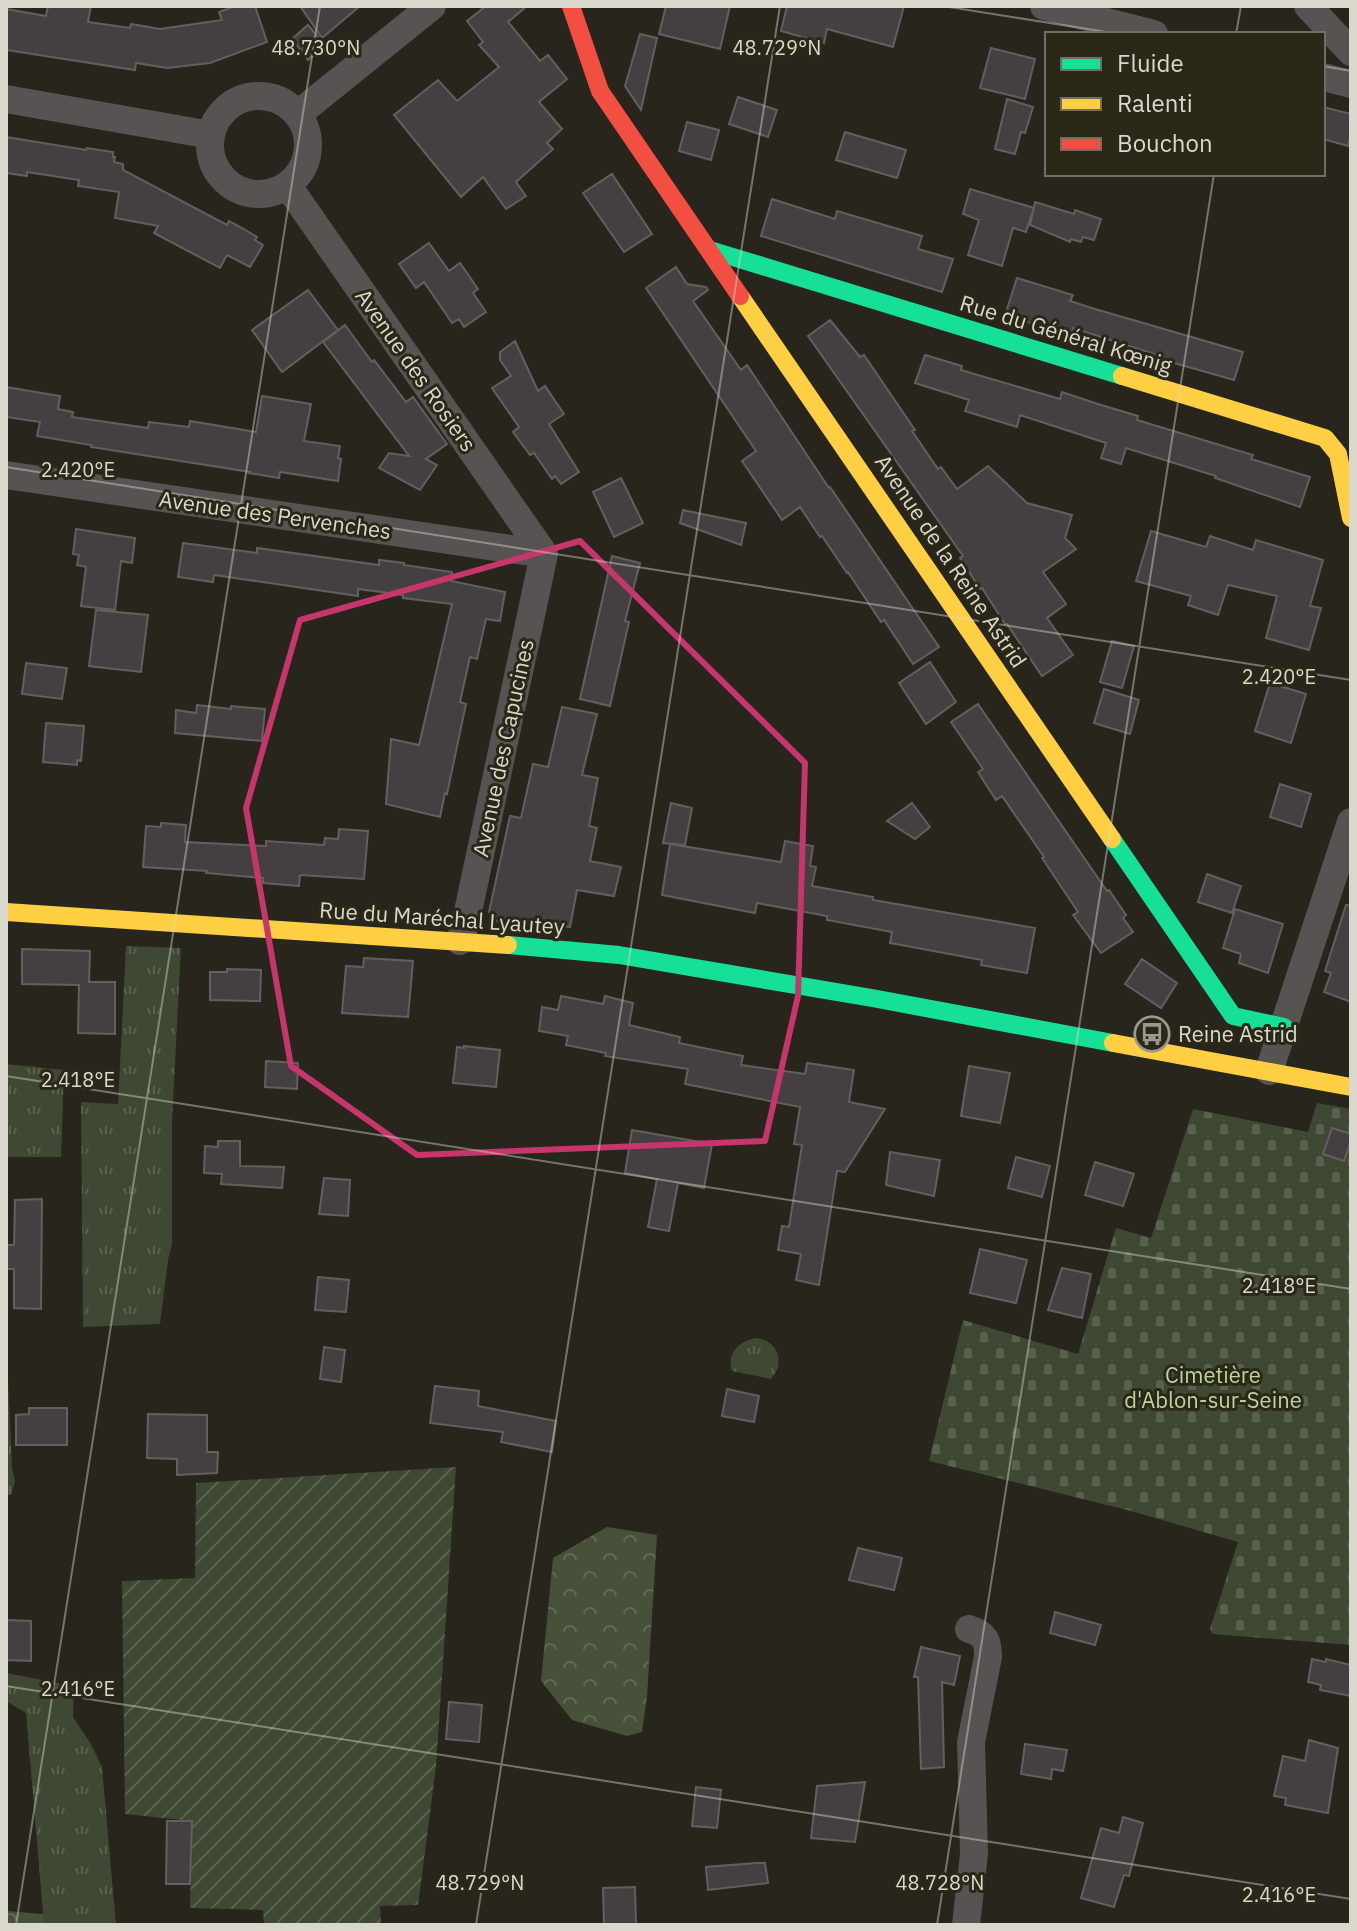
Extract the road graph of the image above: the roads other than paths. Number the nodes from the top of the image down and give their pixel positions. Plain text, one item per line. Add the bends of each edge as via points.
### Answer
1 (432, 6) edge
2 (571, 6) edge
3 (1044, 6) edge
4 (1308, 6) edge
5 (1146, 32) edge
6 (1351, 52) edge
7 (1325, 78) edge
8 (1351, 84) edge
9 (6, 99) edge
10 (298, 114) junction
11 (211, 135) junction
12 (288, 186) junction
13 (710, 250) junction
14 (6, 475) edge
15 (1351, 518) edge
16 (544, 554) junction
17 (1351, 822) edge
18 (6, 912) edge
19 (460, 941) junction
20 (1284, 1027) junction
21 (1269, 1071) junction
22 (1351, 1087) edge
23 (969, 1629) dead end
24 (966, 1925) edge

1 - 10 street
2 - 13 street, Avenue de la Reine Astrid via 600,91
3 - 5 street
4 - 6 street
7 - 8 street
9 - 11 street
10 - 11 street via 283,101 245,97 217,119
10 - 12 street via 307,131 308,153 303,169
11 - 12 street via 212,159 235,189 273,193
12 - 16 street, Avenue des Rosiers
13 - 15 street, Rue du Général Kœnig via 1325,438 1338,454
13 - 20 street, Avenue de la Reine Astrid via 1233,1016
14 - 16 street, Avenue des Pervenches
16 - 19 street, Avenue des Capucines
17 - 20 street
18 - 19 street, Rue du Maréchal Lyautey
19 - 21 street, Rue du Maréchal Lyautey via 619,955
20 - 21 street
21 - 22 street, Rue du Maréchal Lyautey
23 - 24 street via 982,1634 988,1657 971,1742 974,1854

